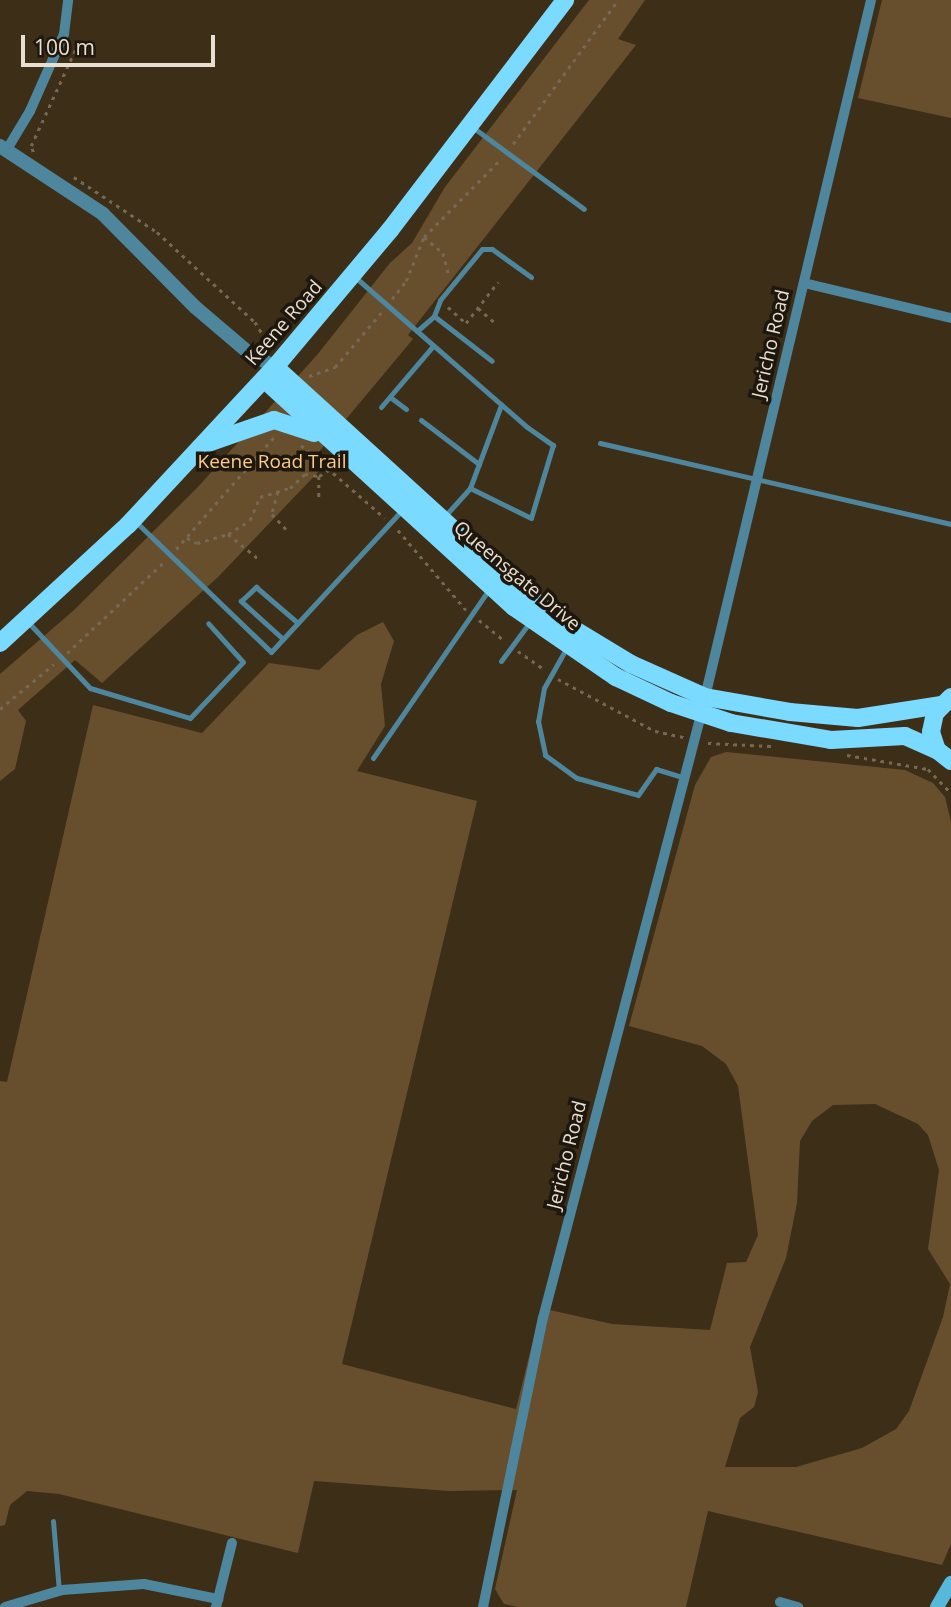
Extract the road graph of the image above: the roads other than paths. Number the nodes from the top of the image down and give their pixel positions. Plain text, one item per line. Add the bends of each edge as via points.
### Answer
1 (68, 0) edge
2 (565, 0) edge
3 (871, 0) edge
4 (470, 125) junction
5 (3, 148) edge
6 (584, 209) dead end
7 (353, 275) junction
8 (531, 277) dead end
9 (804, 283) junction
10 (434, 316) junction
11 (951, 318) edge
12 (417, 331) junction
13 (433, 346) junction
14 (492, 361) dead end
15 (269, 373) junction
16 (390, 397) junction
17 (501, 405) junction
18 (382, 407) dead end
19 (406, 409) dead end
20 (421, 420) dead end
21 (328, 439) junction
22 (600, 443) dead end
23 (205, 444) junction
24 (479, 464) junction
25 (757, 479) junction
26 (470, 488) junction
27 (404, 508) junction
28 (134, 520) junction
29 (442, 520) junction
30 (951, 524) edge
31 (491, 586) junction
32 (26, 621) junction
33 (531, 621) junction
34 (298, 623) junction
35 (208, 624) dead end
36 (283, 639) junction
37 (0, 643) edge
38 (567, 647) junction
39 (501, 661) dead end
40 (705, 697) junction
41 (948, 698) edge
42 (757, 708) junction
43 (701, 715) junction
44 (373, 758) dead end
45 (946, 759) edge
46 (685, 778) junction
47 (52, 1521) dead end
48 (233, 1543) dead end
49 (951, 1583) edge
50 (59, 1591) junction
51 (780, 1602) dead end
52 (217, 1603) edge
53 (5, 1607) edge
54 (483, 1607) edge
55 (798, 1607) edge
56 (937, 1607) edge

1 - 5 street via 64,34 30,111
2 - 4 main road, Keene Road
3 - 9 street, Jericho Road
4 - 6 lane
4 - 7 main road, Keene Road
5 - 15 street, Queensgate Drive via 103,214 195,307
7 - 12 lane
7 - 15 main road, Keene Road
8 - 10 lane via 492,249 482,249 440,300
9 - 11 street
9 - 25 street, Jericho Road
10 - 12 lane
10 - 14 lane
12 - 13 lane
13 - 16 lane
13 - 17 lane
15 - 21 main road, Queensgate Drive
15 - 23 main road, Keene Road
15 - 29 main road, Queensgate Drive
16 - 18 lane
16 - 19 lane
17 - 24 lane
17 - 26 lane via 553,444 531,518
20 - 24 lane
21 - 23 main road via 274,420
21 - 27 main road, Queensgate Drive
22 - 25 lane
23 - 28 main road, Keene Road
24 - 26 lane
25 - 30 lane
25 - 40 street, Jericho Road
26 - 29 lane
27 - 31 main road, Queensgate Drive
27 - 34 lane
28 - 32 main road, Keene Road
28 - 36 lane via 271,652
29 - 40 main road, Queensgate Drive via 560,621 631,664
31 - 33 main road, Queensgate Drive
31 - 44 lane
32 - 35 lane via 90,688 190,718 243,662
32 - 37 main road, Keene Road
33 - 38 main road, Queensgate Drive
33 - 39 lane
34 - 36 lane
34 - 36 lane via 256,587 241,601
38 - 43 main road, Queensgate Drive via 633,686
38 - 46 lane via 544,688 538,721 545,755 576,778 638,795 656,769
40 - 42 main road, Queensgate Drive
41 - 42 main road, Queensgate Drive via 858,718
41 - 45 main road via 931,732
42 - 43 main road via 709,707
43 - 45 main road, Queensgate Drive via 831,740 905,736
43 - 46 street, Jericho Road
46 - 54 street, Jericho Road via 543,1318
47 - 50 lane
48 - 52 street
49 - 56 main road
50 - 52 street via 144,1584
50 - 53 street
51 - 55 street

